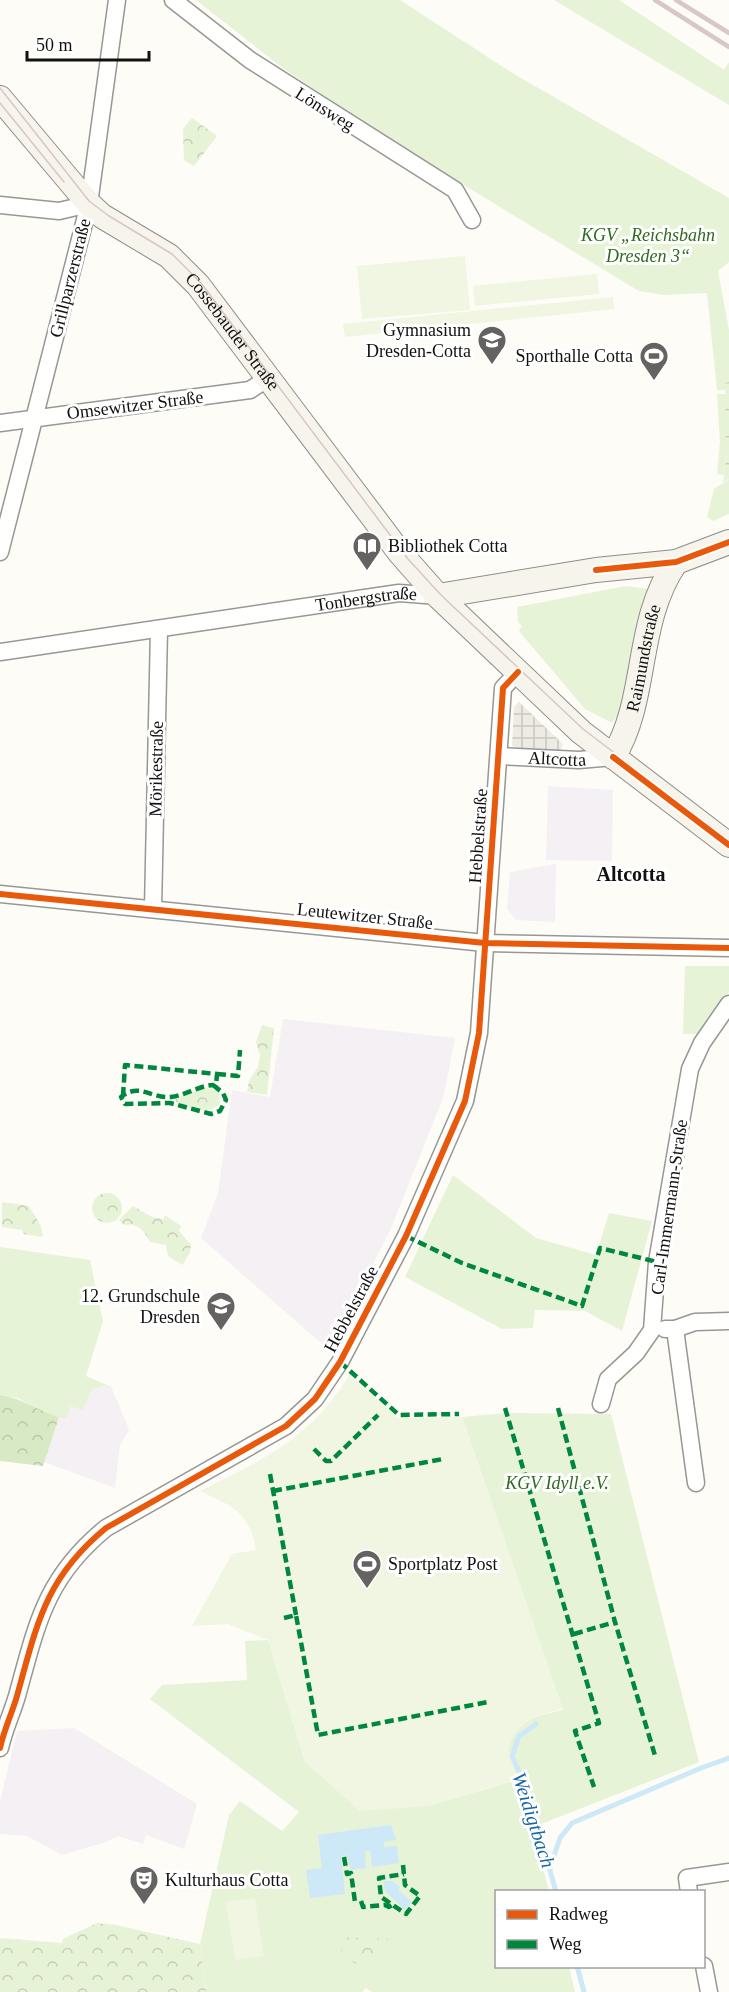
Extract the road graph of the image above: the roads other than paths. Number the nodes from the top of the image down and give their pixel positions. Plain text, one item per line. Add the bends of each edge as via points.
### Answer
1 (117, 0) edge
2 (173, 0) edge
3 (0, 98) edge
4 (89, 204) junction
5 (0, 205) edge
6 (472, 220) dead end
7 (268, 378) junction
8 (34, 418) junction
9 (0, 423) edge
10 (729, 542) edge
11 (0, 552) edge
12 (676, 562) junction
13 (438, 596) junction
14 (159, 629) junction
15 (0, 652) edge
16 (518, 672) junction
17 (499, 756) junction
18 (613, 757) junction
19 (729, 845) edge
20 (0, 894) edge
21 (153, 909) junction
22 (484, 943) junction
23 (729, 948) edge
24 (729, 1004) edge
25 (729, 1321) edge
26 (652, 1329) junction
27 (675, 1329) junction
28 (601, 1404) dead end
29 (696, 1483) dead end
30 (0, 1744) edge
31 (729, 1872) edge
32 (688, 1885) edge
33 (704, 1968) edge
34 (708, 1992) edge

1 - 4 street, Grillparzerstraße
2 - 6 street, Lönsweg via 259,66 455,190
3 - 4 main road, Cossebauder Straße
4 - 5 street via 59,211
4 - 7 main road, Cossebauder Straße via 183,268
4 - 8 street, Grillparzerstraße
7 - 8 street, Omsewitzer Straße via 250,390
7 - 13 main road, Cossebauder Straße via 400,553
8 - 9 street, Omsewitzer Straße
8 - 11 street, Grillparzerstraße
10 - 12 main road, Tonbergstraße
12 - 13 main road, Tonbergstraße via 596,570
12 - 18 main road, Raimundstraße via 667,575 645,638 629,724
13 - 14 street, Tonbergstraße via 399,593
13 - 16 main road, Altcotta
14 - 15 street, Tonbergstraße
14 - 21 street, Mörikestraße
16 - 17 street via 503,688
16 - 18 main road, Altcotta
17 - 18 street, Altcotta via 579,760
17 - 22 street, Hebbelstraße
18 - 19 main road
20 - 21 street, Leutewitzer Straße
21 - 22 street, Leutewitzer Straße
22 - 23 street, Leutewitzer Straße
22 - 30 street, Hebbelstraße via 479,1033 465,1101 406,1236 336,1369 315,1400 286,1426 106,1528 85,1545 47,1597
24 - 26 street, Carl-Immermann-Straße via 702,1043 690,1069 657,1262
25 - 27 street via 695,1322
26 - 27 street
26 - 28 street, Carl-Immermann-Straße via 636,1353 608,1379
27 - 29 street
31 - 32 street
33 - 34 street

